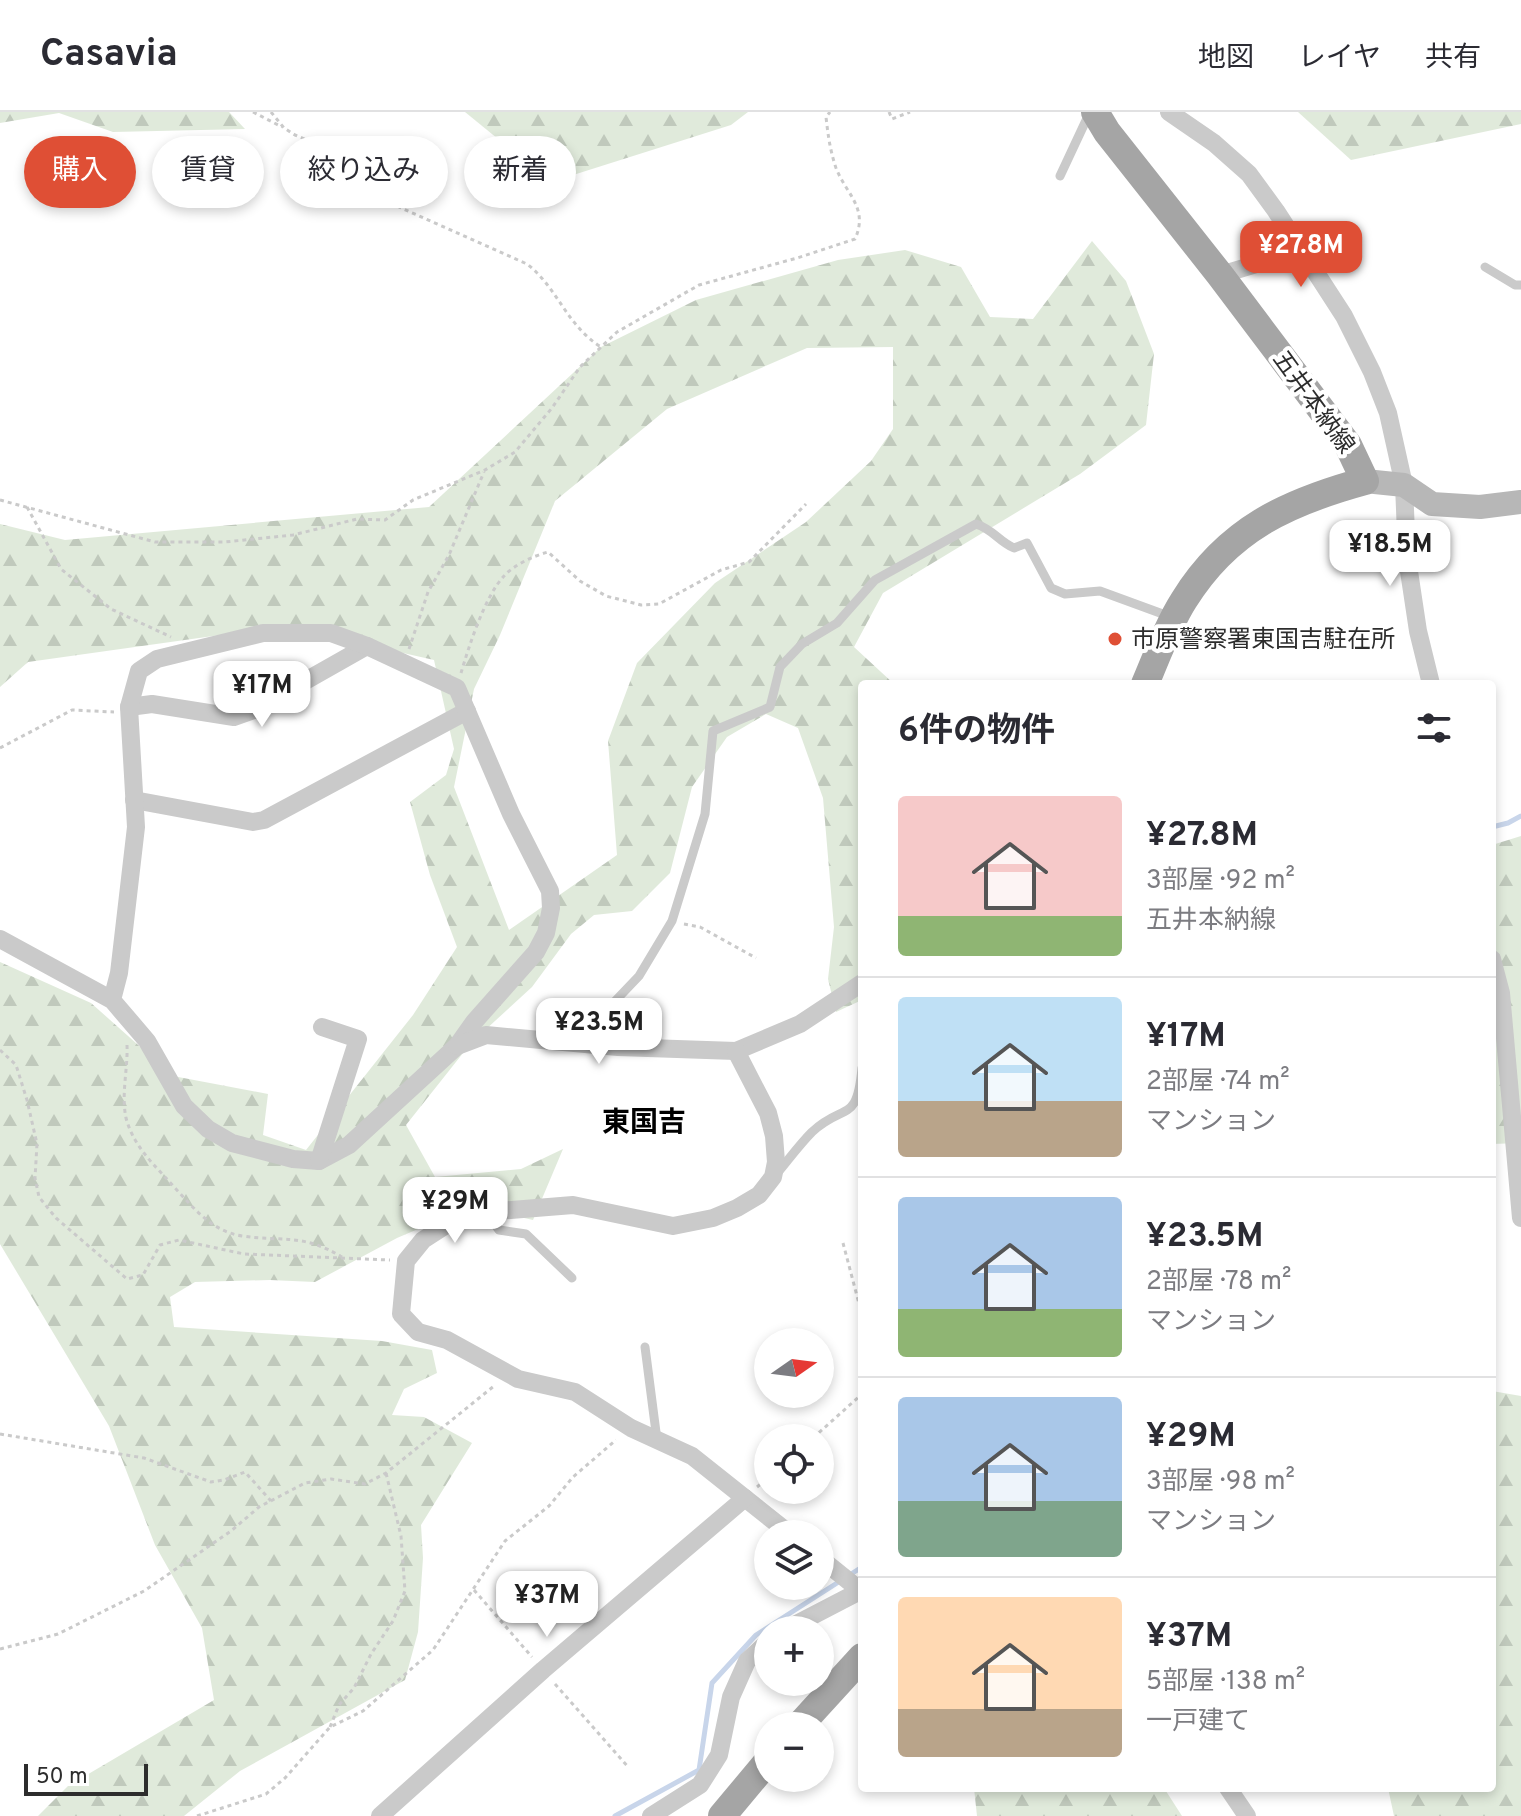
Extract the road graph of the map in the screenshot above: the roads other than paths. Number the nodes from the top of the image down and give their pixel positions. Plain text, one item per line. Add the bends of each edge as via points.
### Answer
1 (1092, 112) edge
2 (1169, 112) edge
3 (1060, 176) dead end
4 (1297, 244) junction
5 (1485, 267) dead end
6 (1220, 275) junction
7 (1521, 285) edge
8 (1365, 481) junction
9 (1404, 485) junction
10 (1521, 502) edge
11 (1175, 619) junction
12 (367, 646) junction
13 (1147, 680) edge
14 (1430, 680) edge
15 (129, 707) junction
16 (467, 711) junction
17 (134, 800) junction
18 (0, 939) edge
19 (1496, 974) edge
20 (858, 986) edge
21 (112, 1000) junction
22 (322, 1027) dead end
23 (586, 1044) junction
24 (457, 1046) junction
25 (736, 1051) junction
26 (858, 1096) edge
27 (319, 1161) junction
28 (773, 1177) junction
29 (486, 1212) junction
30 (1521, 1218) edge
31 (572, 1278) dead end
32 (645, 1347) dead end
33 (657, 1440) junction
34 (745, 1498) junction
35 (772, 1520) edge
36 (834, 1569) edge
37 (858, 1588) edge
38 (858, 1592) edge
39 (812, 1616) edge
40 (754, 1655) edge
41 (858, 1661) edge
42 (812, 1712) edge
43 (754, 1778) edge
44 (1231, 1792) edge
45 (380, 1816) edge
46 (651, 1816) edge
47 (722, 1816) edge
48 (1247, 1816) edge

1 - 3 lane
1 - 6 main road, 五井本納線
2 - 4 street via 1249,174
4 - 6 street
4 - 9 street via 1344,316 1372,372 1388,413
5 - 7 lane
6 - 8 main road, 五井本納線 via 1348,445
8 - 9 main road
8 - 11 main road, 五井本納線 via 1291,505 1245,532 1203,573
9 - 10 main road via 1432,504 1480,507
9 - 14 street via 1407,558
11 - 13 main road, 五井本納線
11 - 23 lane via 1100,591 1065,594 1051,588 1027,543 1014,548 976,524 875,580 837,623 802,644 780,667 770,707 713,731 705,814 672,921 639,976 597,1020
12 - 15 street via 234,717 152,704
12 - 15 street via 331,633 263,633 196,649 157,659 139,671
12 - 16 street via 457,688
15 - 17 street
16 - 17 street via 264,820
16 - 24 street via 550,891 551,908 536,952
17 - 21 street via 136,827
18 - 21 street
19 - 30 street
20 - 25 street via 800,1024
21 - 27 street via 147,1041 184,1106 208,1129 232,1143
22 - 27 street via 358,1039
23 - 24 street via 486,1035
23 - 25 street
24 - 27 street via 349,1145
25 - 28 street via 768,1113 776,1162
26 - 28 lane via 852,1108 813,1131
28 - 29 street via 759,1195 737,1208 673,1226 573,1205
29 - 31 lane via 499,1230 526,1234
29 - 33 street via 454,1220 423,1240 406,1261 401,1314 418,1332 447,1340 518,1379 575,1392
32 - 33 lane
33 - 34 street via 692,1456
34 - 35 street
34 - 45 street
36 - 37 street
38 - 39 street
40 - 46 street via 731,1697 719,1755 700,1785
41 - 42 main road
43 - 47 main road
44 - 48 street

